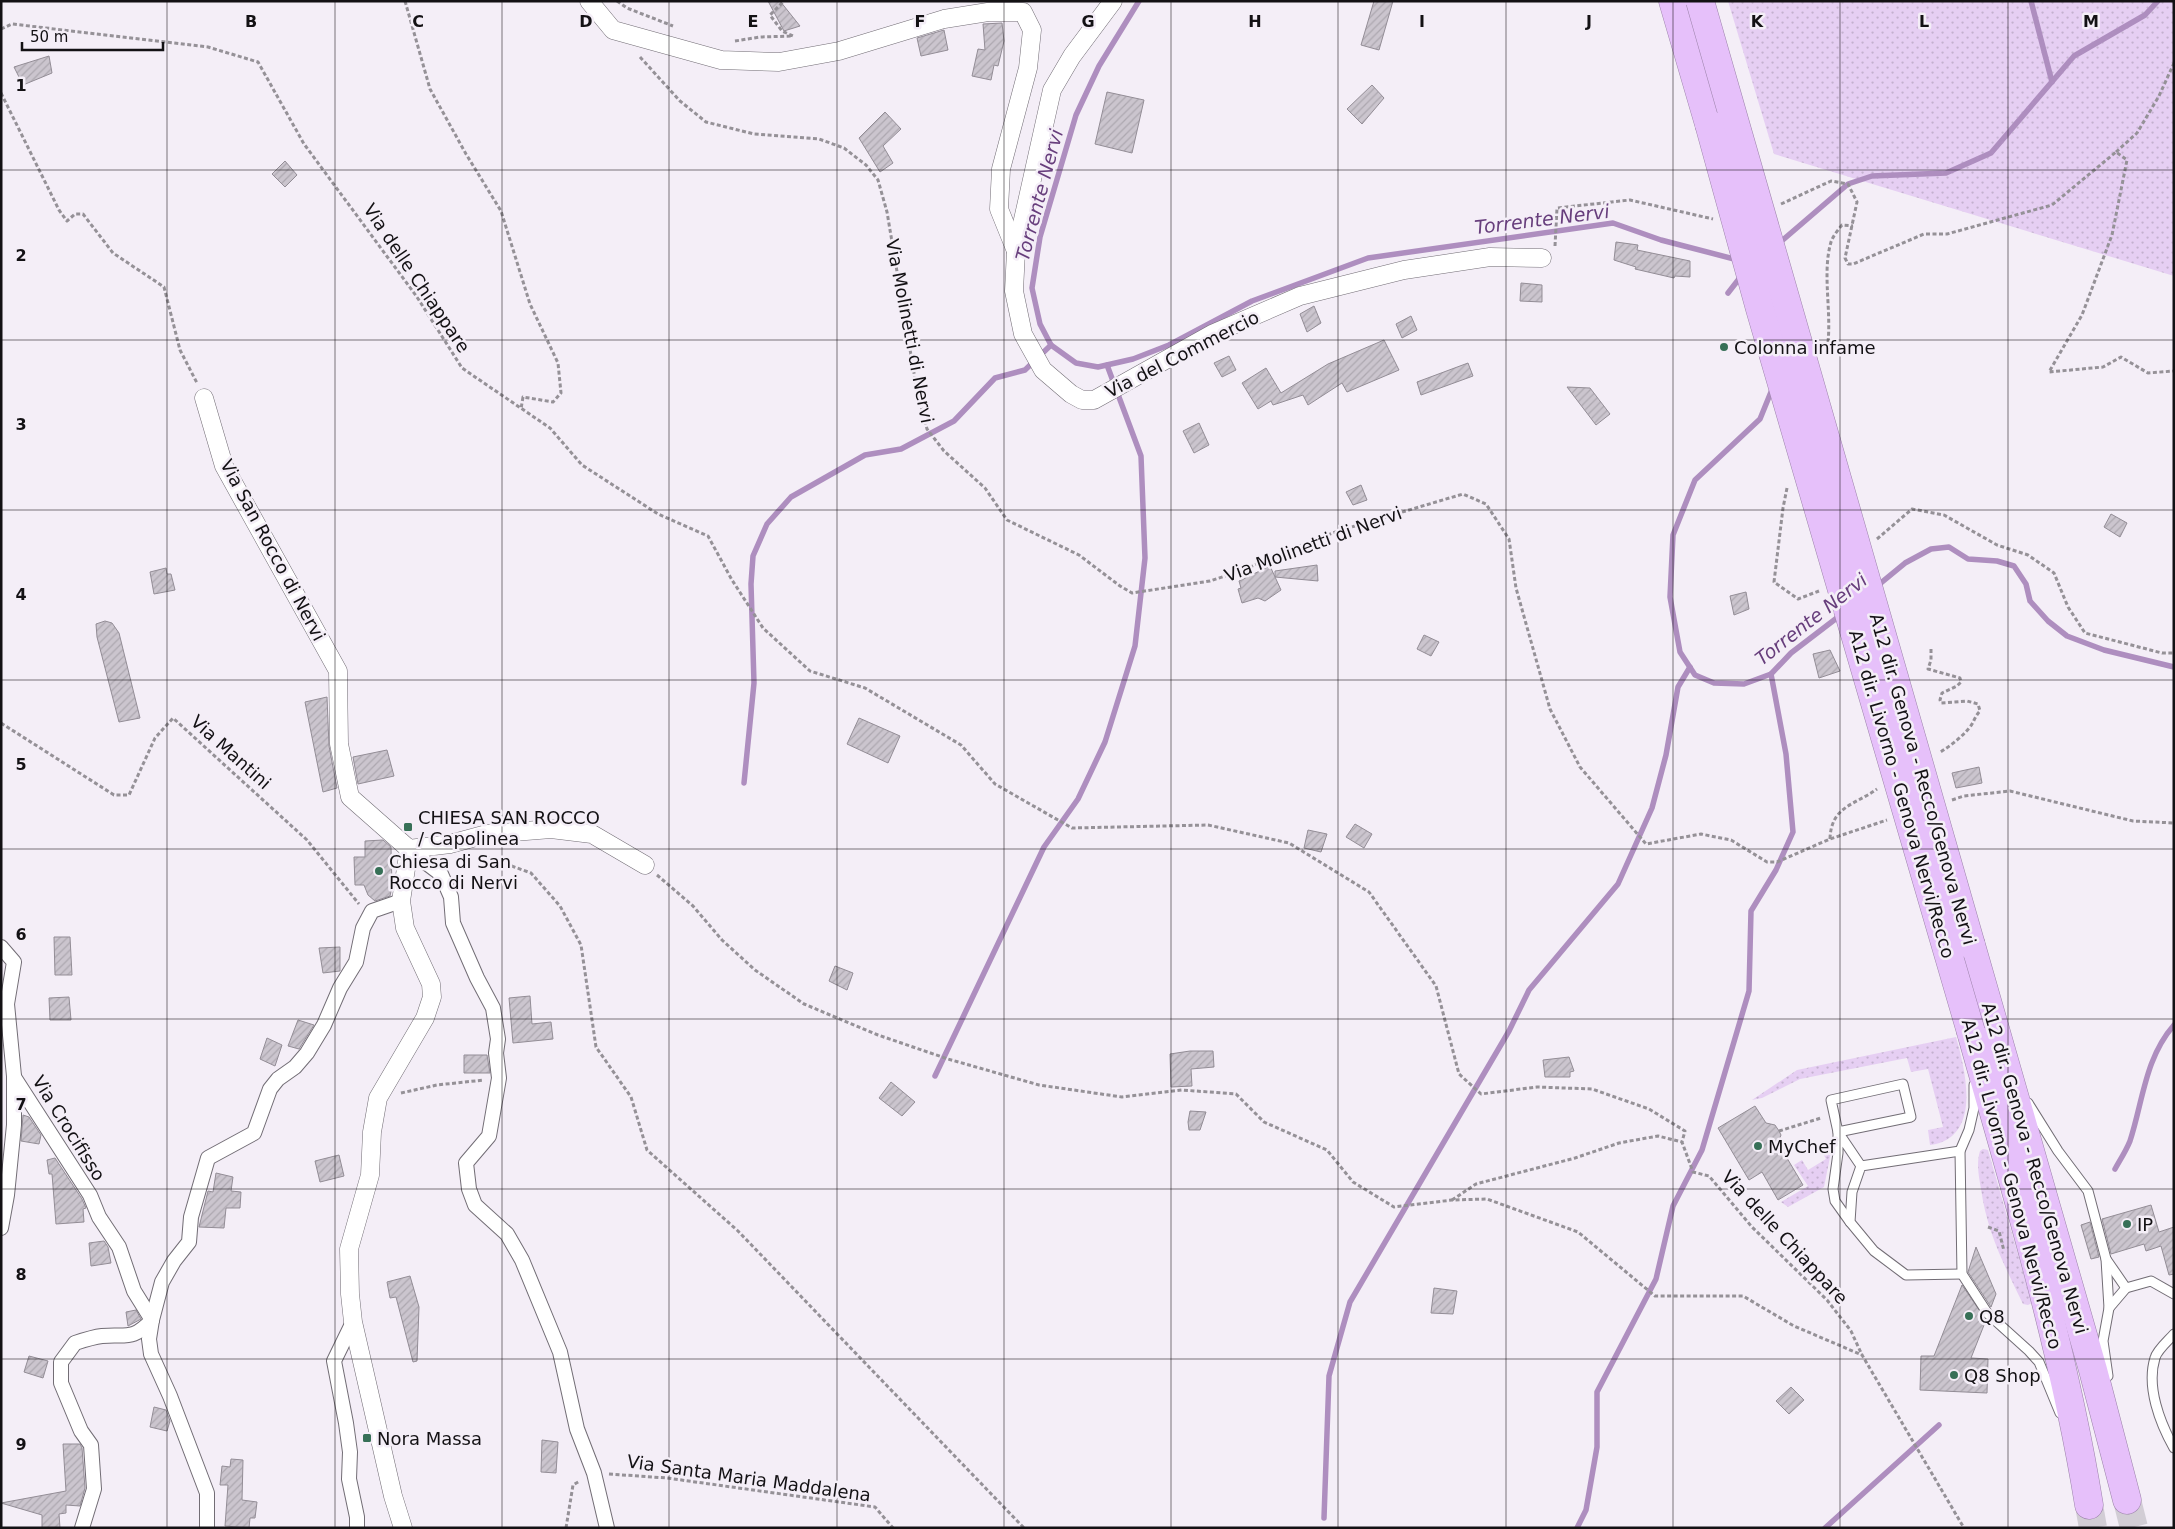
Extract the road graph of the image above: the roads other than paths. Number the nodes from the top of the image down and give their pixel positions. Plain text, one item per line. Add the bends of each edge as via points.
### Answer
1 (1113, 1) edge
2 (1674, 1) edge
3 (1700, 1) edge
4 (593, 7) edge
5 (1016, 251) junction
6 (1542, 258) road end
7 (204, 398) road end
8 (412, 849) junction
9 (645, 865) road end
10 (401, 901) junction
11 (1, 947) edge
12 (1982, 1029) junction
13 (2004, 1059) junction
14 (14, 1076) junction
15 (1838, 1132) junction
16 (1960, 1151) junction
17 (1861, 1166) junction
18 (1850, 1222) junction
19 (1, 1228) edge
20 (2106, 1259) junction
21 (1962, 1274) junction
22 (2126, 1288) junction
23 (2174, 1294) edge
24 (2109, 1308) junction
25 (152, 1320) junction
26 (353, 1322) junction
27 (2174, 1334) edge
28 (2112, 1436) junction
29 (2174, 1448) edge
30 (2082, 1462) junction
31 (2127, 1500) tunnel mouth
32 (2089, 1505) tunnel mouth
33 (82, 1528) edge
34 (207, 1528) edge
35 (357, 1528) edge
36 (402, 1528) edge
37 (607, 1528) edge

1 - 5 street, Via del Commercio via 1072,56 1052,90
2 - 12 highway, A12 dir. Livorno - Genova Nervi/Recco, bridge via 1760,310
3 - 12 highway, A12 dir. Genova - Recco/Genova Nervi, bridge
4 - 5 street via 613,30 721,60 779,62 839,51 944,19 988,12 1023,12 1032,30 1028,68 1001,168 999,209
5 - 6 street, Via del Commercio via 1014,291 1023,334 1043,370 1082,400 1094,400 1212,334 1300,296 1404,270 1490,258
7 - 8 street, Via San Rocco di Nervi via 224,466 338,671 339,744 350,797
8 - 9 street via 450,844 486,834 552,829 592,834
8 - 10 street
8 - 37 street via 440,874 451,897 453,923 493,1008 499,1078 489,1136 466,1163 469,1189 475,1205 507,1234 522,1260 560,1352 577,1429 594,1473
10 - 25 street via 372,911 363,928 356,962 324,1025 307,1053 270,1089 254,1133 208,1158 204,1164 190,1217 189,1242 162,1282
10 - 26 street via 405,928 431,984 432,997 426,1018 378,1098 370,1175 349,1249
11 - 14 street, Via Crocifisso via 14,962 7,1004
12 - 13 highway, A12 dir. Genova - Recco/Genova Nervi
12 - 16 lane via 1974,1108
12 - 30 highway, A12 dir. Livorno - Genova Nervi/Recco
13 - 20 lane via 2038,1120 2088,1191
13 - 28 highway, A12 dir. Genova - Recco/Genova Nervi
14 - 19 street via 14,1125
14 - 25 street, Via Crocifisso via 90,1195 99,1217 119,1247 134,1290
15 - 15 lane via 1831,1100 1903,1084 1911,1117
15 - 17 lane
15 - 18 lane via 1833,1189 1835,1201
16 - 17 lane
16 - 21 lane
17 - 18 lane via 1852,1192
18 - 21 lane via 1874,1251 1906,1275
20 - 22 lane
20 - 24 lane
21 - 30 lane via 1988,1314 2039,1362
22 - 23 lane via 2151,1281
22 - 24 lane
24 - 28 lane via 2103,1341
25 - 33 street via 141,1331 125,1337 102,1336 75,1343 61,1362 62,1383 81,1431 92,1445 94,1489
25 - 34 street via 151,1354 207,1493
26 - 35 street via 334,1361 350,1452 349,1479
26 - 36 street
27 - 29 lane via 2155,1358 2152,1391 2163,1428
28 - 31 highway, A12 dir. Genova - Recco/Genova Nervi
30 - 32 highway, A12 dir. Livorno - Genova Nervi/Recco

